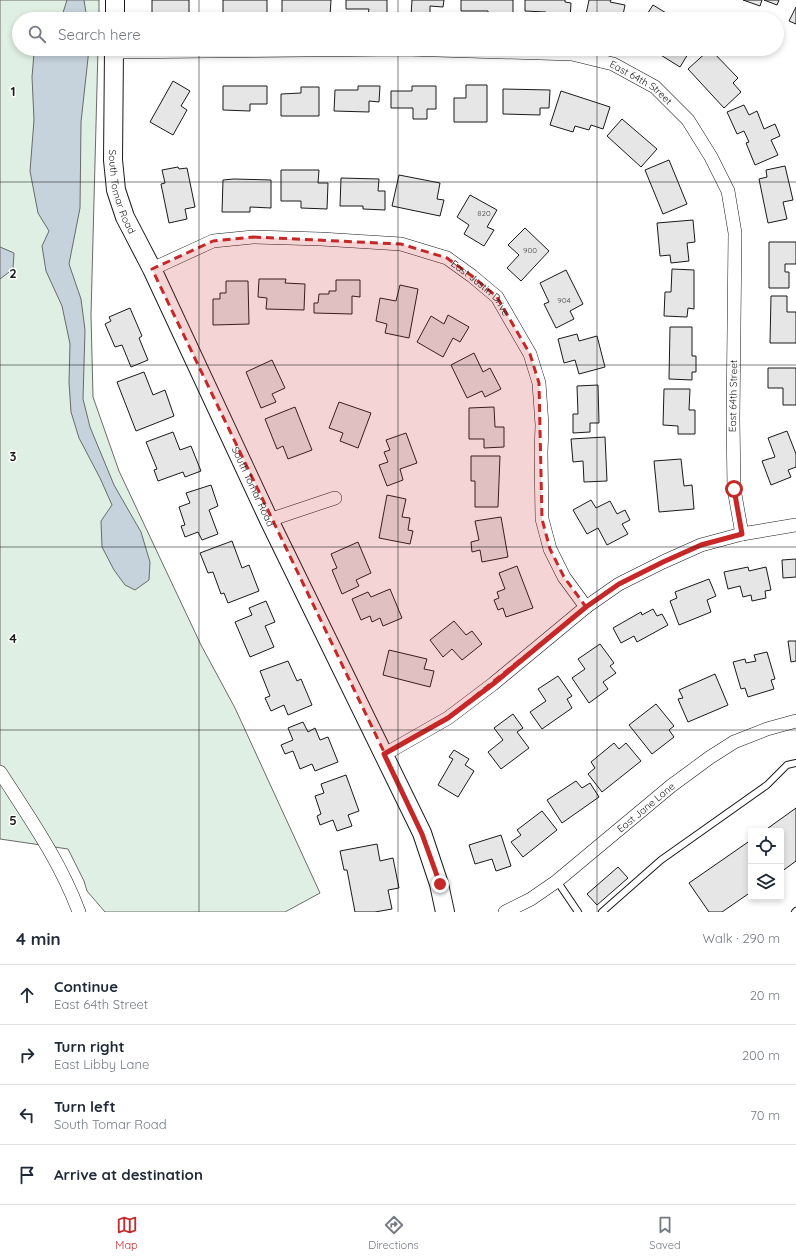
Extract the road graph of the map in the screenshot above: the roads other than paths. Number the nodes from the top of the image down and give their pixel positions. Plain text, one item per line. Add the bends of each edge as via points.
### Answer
1 (115, 0) edge
2 (115, 12) edge
3 (114, 56) edge
4 (580, 56) edge
5 (152, 269) junction
6 (335, 498) dead end
7 (269, 520) junction
8 (796, 525) edge
9 (742, 534) junction
10 (586, 607) junction
11 (796, 721) edge
12 (384, 754) junction
13 (796, 762) edge
14 (0, 772) edge
15 (557, 881) junction
16 (75, 912) edge
17 (79, 912) edge
18 (445, 912) edge
19 (506, 912) edge
20 (578, 912) edge
21 (602, 912) edge

1 - 2 street
3 - 5 street, South Tomar Road via 113,160 116,190 125,217
4 - 9 street, East 64th Street via 613,64 654,87 688,120 728,191 735,233 734,489
5 - 7 street, South Tomar Road
5 - 10 street, East Justin Drive via 214,241 253,237 401,244 447,258 472,276 497,297 530,354 540,390 542,519 550,549 564,577
6 - 7 street
7 - 12 street, South Tomar Road
8 - 9 street
9 - 10 street via 701,545 663,562 619,584
10 - 12 street via 448,718
11 - 15 street, East Jane Lane via 734,742 709,758 671,786
12 - 18 street, South Tomar Road via 422,834 440,884
13 - 21 lane via 787,765 767,785 661,860
14 - 17 street via 48,845
15 - 19 street, East Jane Lane
15 - 20 lane
16 - 17 street

